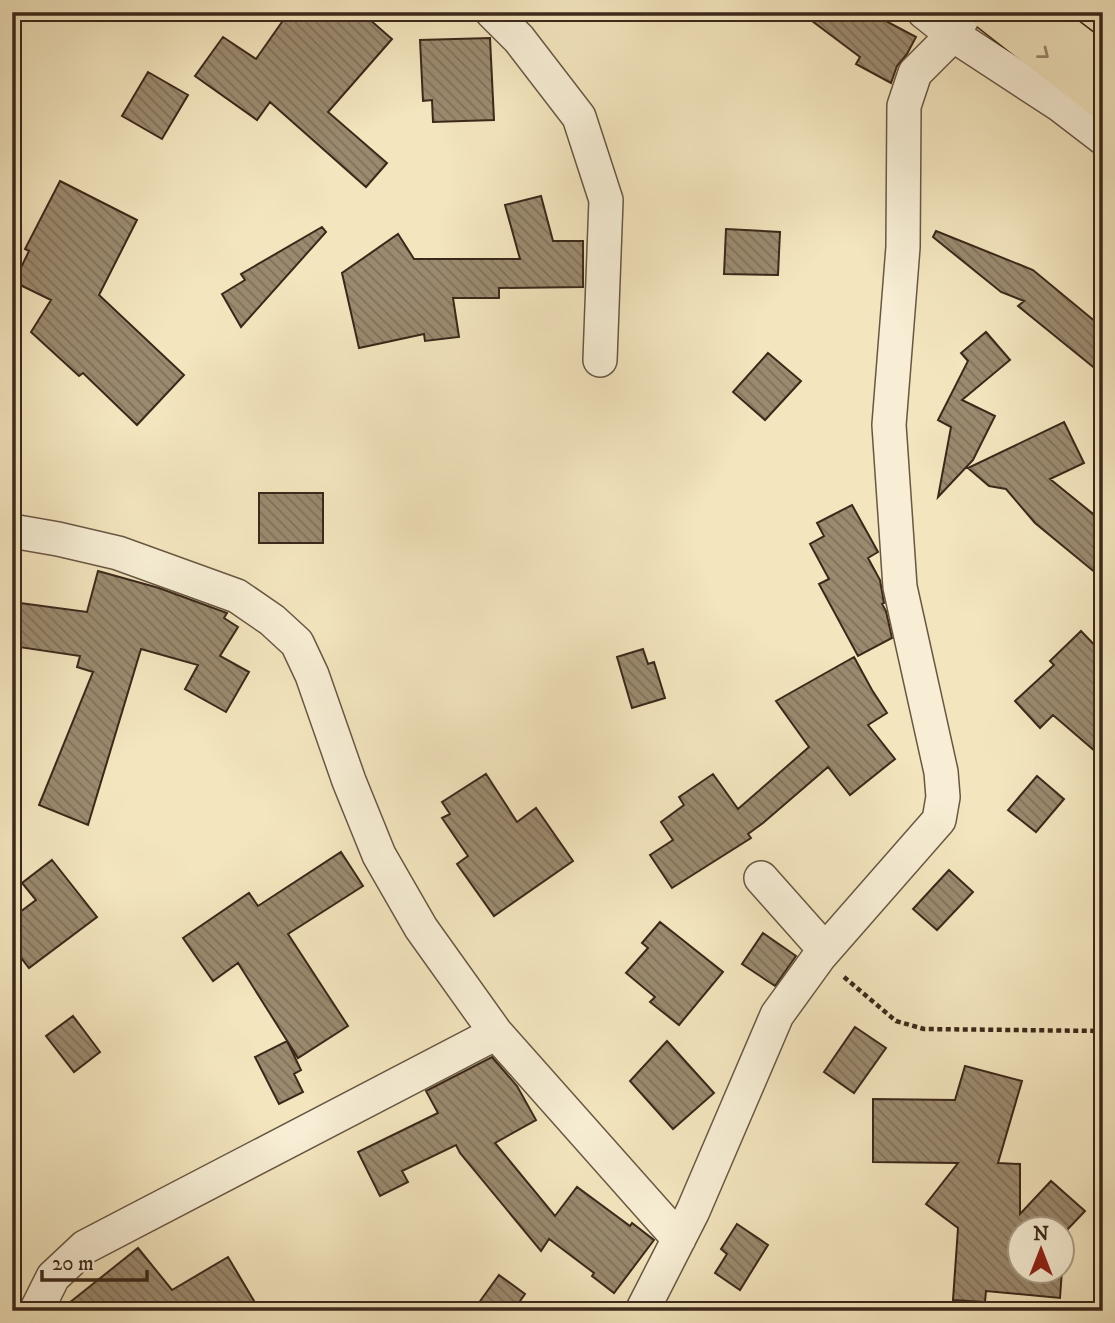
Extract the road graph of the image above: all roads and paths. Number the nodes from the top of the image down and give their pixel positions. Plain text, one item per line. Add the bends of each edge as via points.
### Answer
1 (492, 12) edge
2 (924, 12) edge
3 (990, 12) edge
4 (1035, 12) edge
5 (959, 24) edge
6 (1103, 64) edge
7 (1103, 100) edge
8 (1103, 138) edge
9 (600, 360) dead end
10 (12, 531) edge
11 (761, 878) dead end
12 (822, 954) junction
13 (1103, 1031) edge
14 (496, 1033) junction
15 (679, 1239) junction
16 (36, 1311) edge
17 (642, 1311) edge

1 - 9 street via 519,39 579,117 606,200
2 - 5 street
3 -> 7 highway
4 - 6 highway
5 - 8 street
5 - 12 street via 915,73 904,106 903,247 889,425 900,587 943,797 939,820
10 - 14 street via 118,554 237,596 297,643 379,855 421,928
11 - 12 street
12 - 13 path via 896,1021 924,1029
12 - 15 street via 777,1015
14 - 15 street
14 - 16 street via 85,1247 53,1277
15 - 17 street

